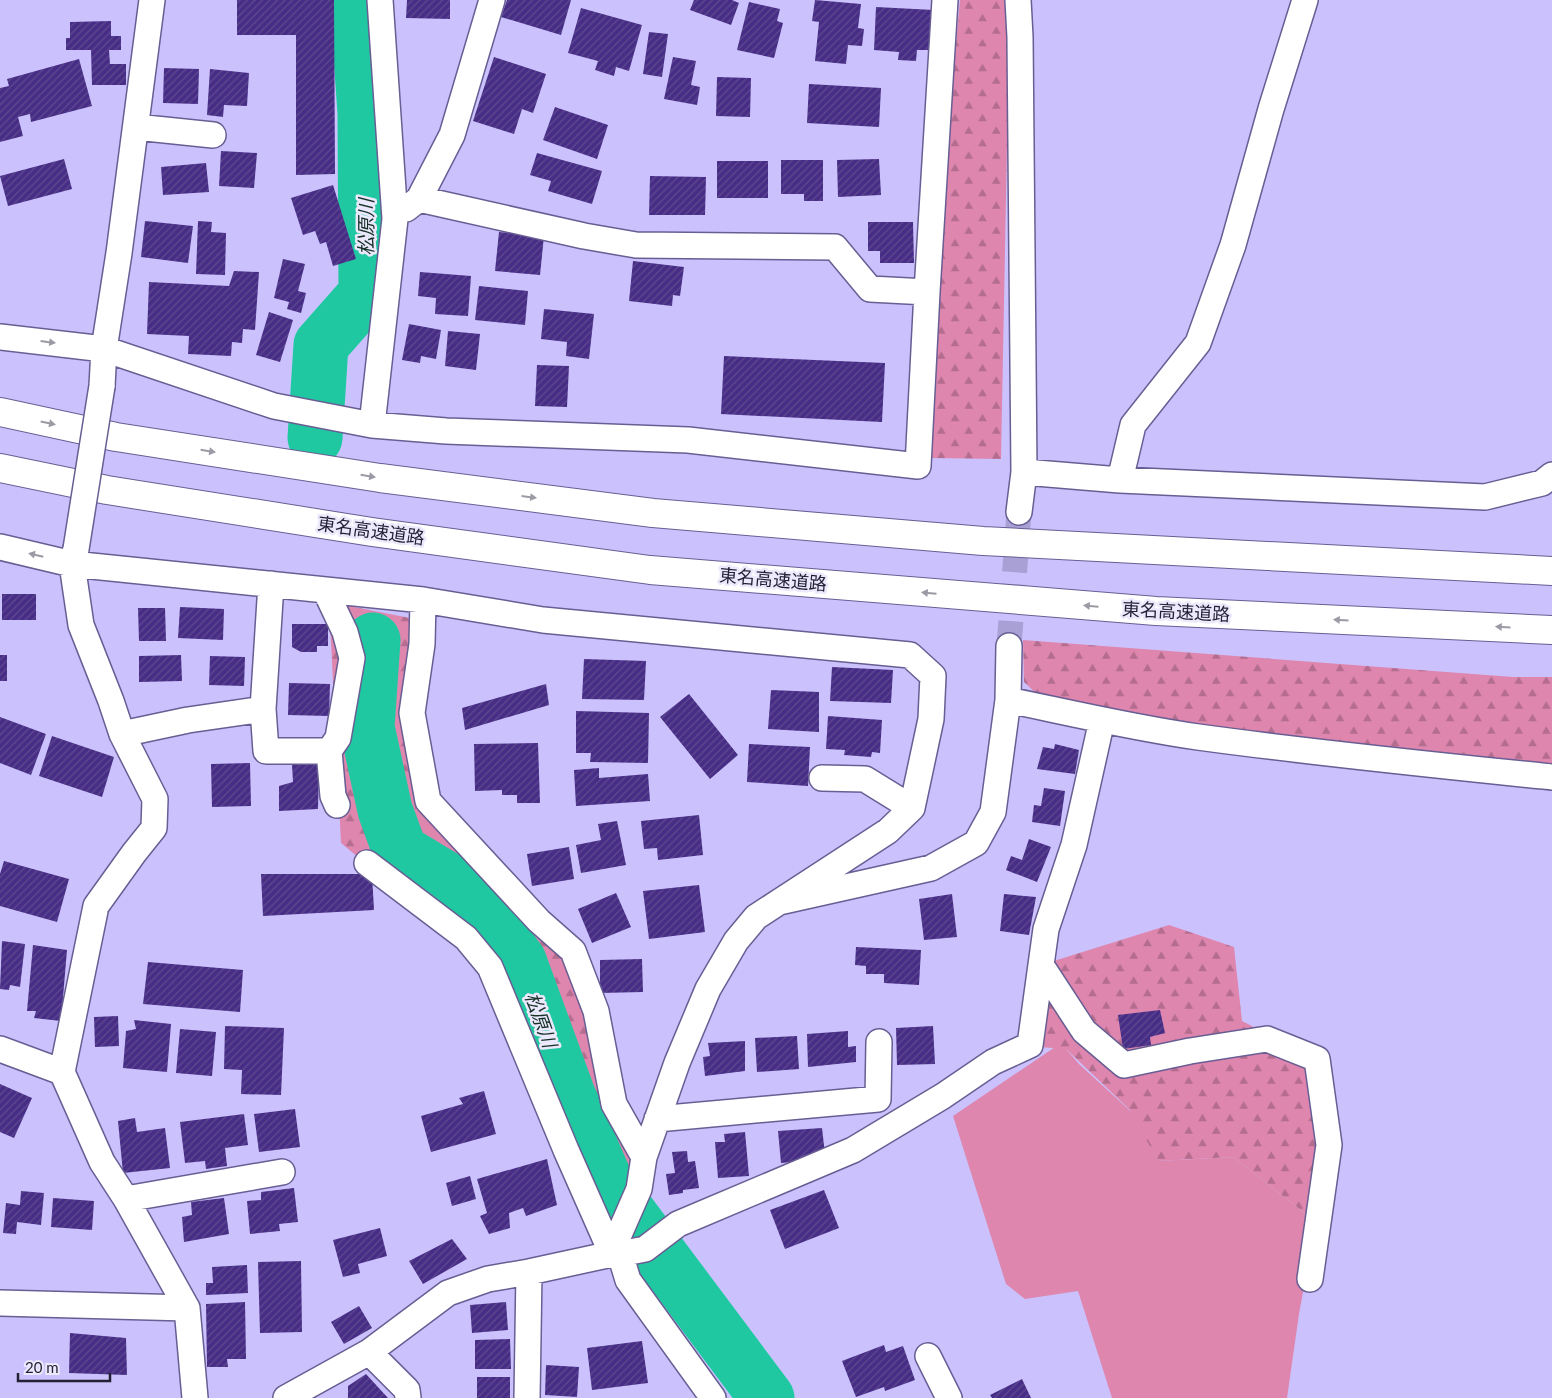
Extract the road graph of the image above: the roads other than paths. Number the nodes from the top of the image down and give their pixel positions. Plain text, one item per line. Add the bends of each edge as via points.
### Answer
1 (152, 0) edge
2 (380, 0) edge
3 (492, 0) edge
4 (945, 0) edge
5 (1018, 0) edge
6 (1305, 0) edge
7 (136, 127) junction
8 (213, 135) dead end
9 (419, 199) junction
10 (395, 219) junction
11 (927, 292) junction
12 (0, 336) edge
13 (104, 349) junction
14 (0, 412) edge
15 (361, 423) junction
16 (0, 468) edge
17 (1024, 472) junction
18 (1120, 480) junction
19 (1549, 480) edge
20 (1019, 512) tunnel mouth
21 (0, 547) edge
22 (74, 557) junction
23 (1552, 571) edge
24 (271, 584) junction
25 (326, 590) junction
26 (423, 600) junction
27 (1552, 630) edge
28 (1009, 646) tunnel mouth
29 (1008, 700) junction
30 (263, 710) junction
31 (1102, 720) junction
32 (122, 734) junction
33 (329, 751) junction
34 (1552, 776) edge
35 (822, 778) dead end
36 (337, 805) dead end
37 (912, 808) junction
38 (367, 863) dead end
39 (779, 902) junction
40 (1041, 965) junction
41 (879, 1042) dead end
42 (0, 1049) edge
43 (62, 1072) junction
44 (657, 1119) junction
45 (644, 1156) junction
46 (282, 1172) dead end
47 (126, 1199) junction
48 (617, 1248) junction
49 (529, 1272) junction
50 (1310, 1279) dead end
51 (0, 1303) edge
52 (187, 1308) junction
53 (369, 1352) junction
54 (928, 1356) dead end
55 (195, 1398) edge
56 (286, 1398) edge
57 (408, 1398) edge
58 (527, 1398) edge
59 (713, 1398) edge
60 (949, 1398) edge

1 - 7 street
2 - 10 street
3 - 9 street via 452,135
4 - 11 street
5 - 17 street
6 - 18 street via 1233,244 1198,342 1132,425
7 - 8 street
7 - 13 street
9 - 10 street
9 - 11 street via 584,236 636,244 835,246 870,289
10 - 15 street
11 - 15 street via 918,466 688,440 446,431
12 -> 13 street
13 - 15 street via 274,406
13 - 22 street, bridge via 102,386
14 -> 23 highway via 116,437 380,478 653,514 982,541
27 -> 16 highway, 東名高速道路 via 1156,612 650,570 372,532 107,490
17 - 18 street
17 - 20 street
18 - 19 street via 1485,497
22 -> 21 street
22 - 24 street
22 - 32 street via 81,625
24 - 25 street
24 - 30 street
25 - 26 street
25 - 33 street via 345,632 352,658 338,738
26 - 37 street via 543,620 910,655 933,676 931,719
26 - 45 street via 422,644 412,712 428,801 539,921 573,951 596,1011 614,1104
28 - 29 street
29 - 31 street
29 - 39 street via 993,812 976,843 931,868
30 - 32 street via 188,720
30 - 33 street via 266,751
31 - 34 street via 1206,738
31 - 40 street via 1074,845 1046,929
32 - 43 street via 154,799 154,828 96,906
33 - 36 street via 333,796
35 - 37 street via 865,779
37 - 39 street via 888,831
38 - 48 street via 466,938 490,967 566,1150
39 - 44 street via 756,917 736,941 708,989
40 - 48 street via 1030,1045 993,1062 853,1150 678,1224 645,1249
40 - 50 street via 1084,1031 1124,1065 1267,1039 1316,1058 1329,1145
41 - 44 street via 878,1099
42 - 43 street
43 - 47 street via 102,1162
44 - 45 street
45 - 48 street via 639,1189
46 - 47 street
47 - 52 street
48 - 49 street
48 - 59 street via 628,1280
49 - 53 street via 488,1278 448,1293
49 - 58 street
51 - 52 street
52 - 55 street
53 - 56 street
53 - 57 street via 407,1390
54 - 60 street

